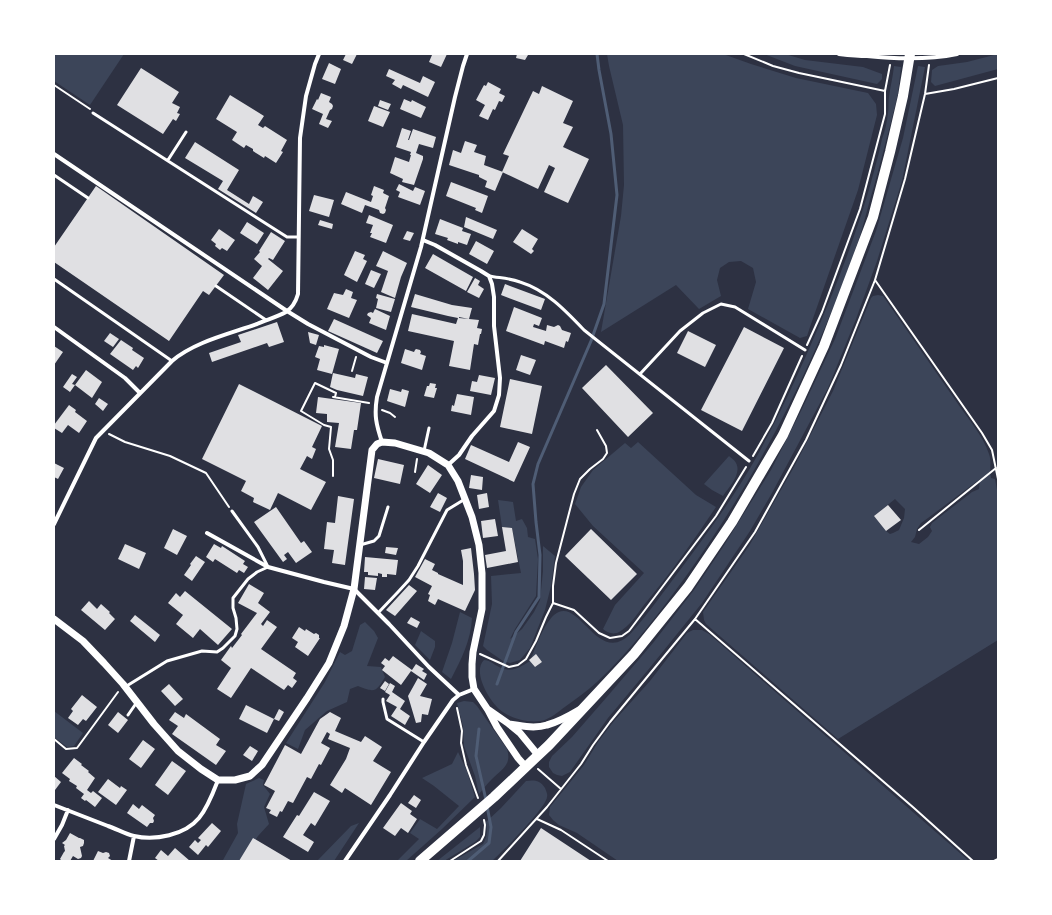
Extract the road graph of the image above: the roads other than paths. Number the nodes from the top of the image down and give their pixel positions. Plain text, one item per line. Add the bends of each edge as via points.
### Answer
1 (319, 54) edge
2 (467, 54) edge
3 (839, 54) edge
4 (910, 54) edge
5 (957, 54) edge
6 (93, 113) road end
7 (186, 132) dead end
8 (54, 154) edge
9 (168, 160) junction
10 (54, 175) edge
11 (88, 198) dead end
12 (298, 237) junction
13 (422, 240) junction
14 (489, 276) junction
15 (54, 279) edge
16 (216, 286) dead end
17 (287, 311) junction
18 (266, 320) junction
19 (54, 327) edge
20 (805, 350) road end
21 (172, 361) junction
22 (387, 363) junction
23 (640, 374) junction
24 (140, 393) junction
25 (430, 428) dead end
26 (382, 442) junction
27 (421, 450) junction
28 (749, 462) road end
29 (448, 465) junction
30 (466, 499) junction
31 (388, 507) dead end
32 (232, 511) road end
33 (54, 524) edge
34 (207, 533) dead end
35 (360, 545) junction
36 (268, 567) junction
37 (354, 589) junction
38 (378, 613) junction
39 (54, 618) edge
40 (124, 686) junction
41 (474, 689) junction
42 (459, 695) junction
43 (383, 699) dead end
44 (137, 702) junction
45 (586, 706) junction
46 (488, 710) junction
47 (128, 715) dead end
48 (509, 724) junction
49 (424, 742) junction
50 (538, 755) junction
51 (528, 765) junction
52 (218, 780) junction
53 (54, 805) edge
54 (68, 810) junction
55 (134, 836) junction
56 (54, 839) edge
57 (129, 861) edge
58 (345, 861) edge
59 (420, 861) edge

1 - 12 street via 306,96 300,138
2 - 13 street
3 - 5 street via 915,58
4 - 45 main road via 900,110 873,217 824,346 783,435 732,522 688,587 634,654
6 - 9 lane
7 - 9 lane
8 - 17 street
9 - 12 lane via 287,237
10 - 11 lane
12 - 17 street via 298,294
13 - 14 street via 435,244
13 - 22 street
14 - 23 lane via 519,282 541,291
14 - 29 street via 494,298 499,395 494,411 472,436 460,455
15 - 21 lane
16 - 18 lane
17 - 18 street
17 - 22 street via 371,357
18 - 21 street via 192,347
19 - 24 street via 126,378
20 - 23 lane via 734,307 721,304 703,313 680,331
21 - 24 street
22 - 26 street via 376,406 376,424
23 - 28 lane
24 - 33 street via 96,438
25 - 27 lane
26 - 27 street
26 - 35 street via 372,450
27 - 29 street
29 - 30 street
30 - 38 lane via 447,510 409,580
30 - 41 street via 479,545 482,573 482,608 473,652
31 - 35 lane via 379,536
32 - 36 lane via 258,547
34 - 36 street
35 - 37 street
36 - 37 street
36 - 40 lane via 248,579 233,598 237,629 235,636 223,648 217,652 202,651 167,661
37 - 38 street
37 - 52 street via 344,626 329,663 262,765 250,776 235,780
38 - 42 street
39 - 40 street via 83,641
40 - 44 street
41 - 42 street
41 - 46 street
42 - 49 street
43 - 49 lane via 387,719
44 - 47 lane
44 - 52 street via 178,751
45 - 48 street via 546,726
45 - 50 main road
46 - 48 street
46 - 51 street via 518,758
48 - 50 street
49 - 58 street
50 - 51 main road
51 - 59 main road
52 - 55 street via 205,809 198,819 185,829 152,838
53 - 54 street
54 - 55 street
54 - 56 street
55 - 57 street

